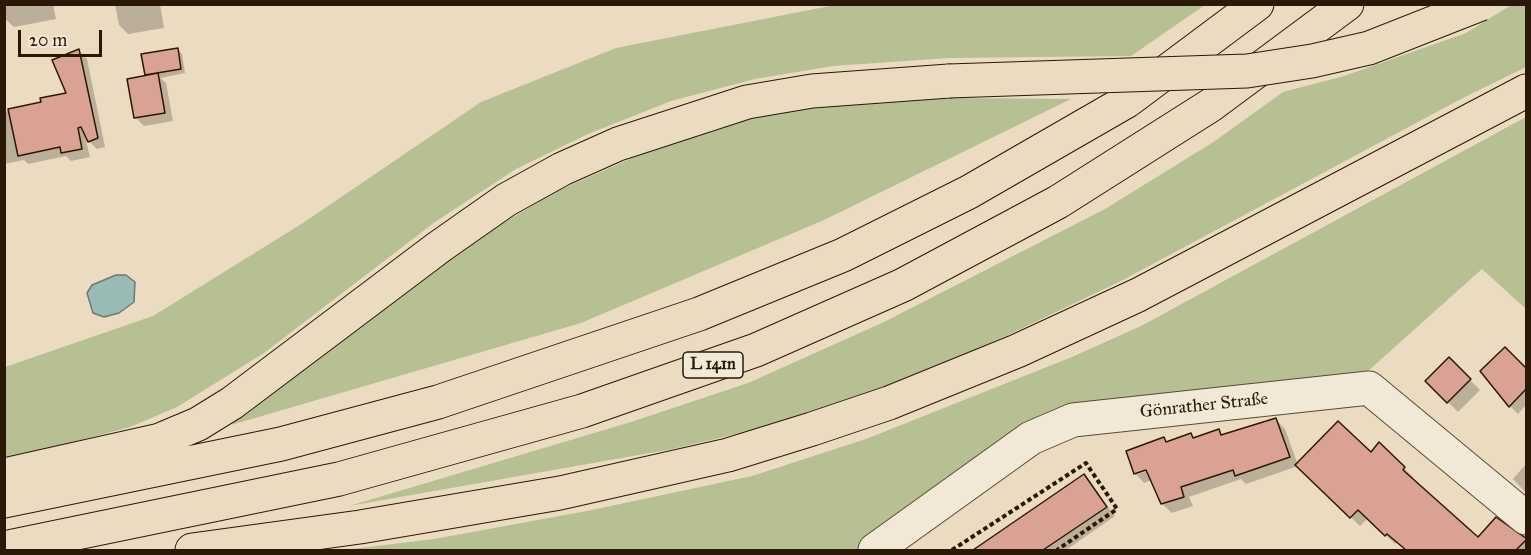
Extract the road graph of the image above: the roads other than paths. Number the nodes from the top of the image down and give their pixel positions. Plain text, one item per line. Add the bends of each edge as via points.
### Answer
1 (1257, 4) edge
2 (1347, 4) edge
3 (1480, 4) edge
4 (1527, 91) edge
5 (4, 475) edge
6 (4, 501) edge
7 (1527, 518) edge
8 (4, 548) edge
9 (192, 550) edge
10 (875, 550) edge

1 - 6 highway via 1127,101 969,192 843,255 699,314 438,402 281,444
2 - 8 highway, L 141n via 1211,105 1058,202 903,285 756,350 582,411 339,480
3 - 5 highway, bridge via 1369,48 1312,62 1247,71 949,81 812,91 747,102 618,144 506,200 232,403 198,424 160,440
4 - 9 highway via 1138,295 1017,351 889,403 728,455 560,493
7 - 10 street, Gönrather Straße via 1369,388 1073,420 1031,438

